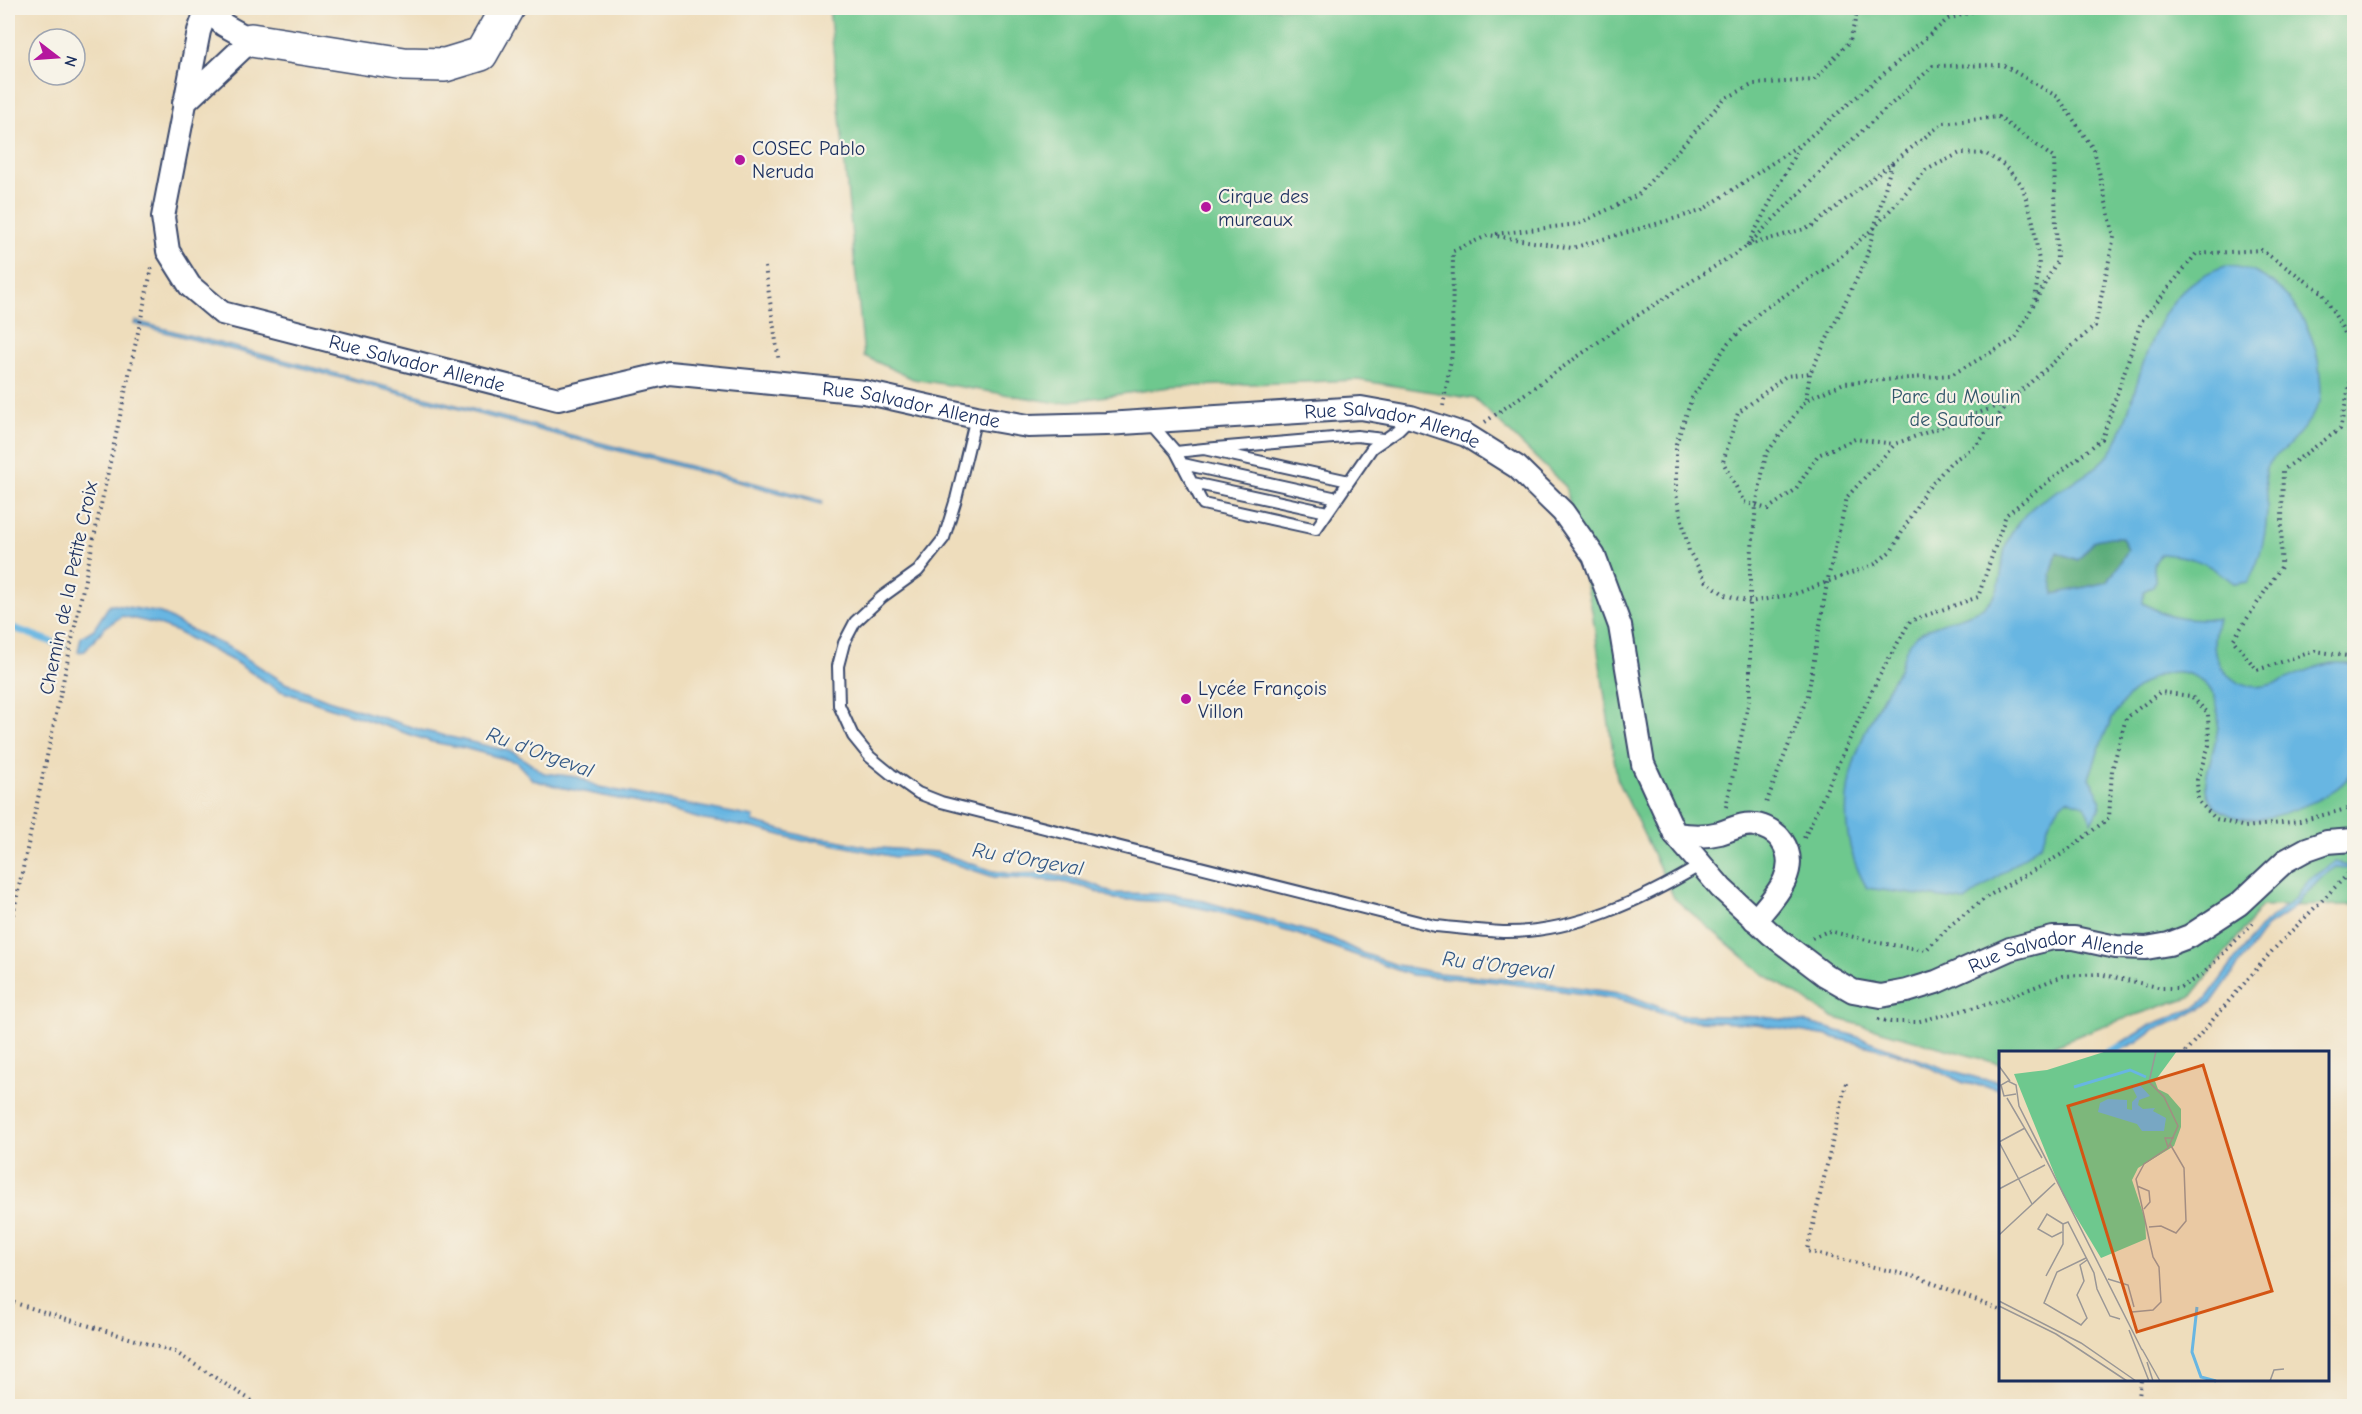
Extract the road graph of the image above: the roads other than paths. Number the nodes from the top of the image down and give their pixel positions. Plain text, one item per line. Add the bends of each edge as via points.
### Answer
1 (207, 8) edge
2 (507, 8) edge
3 (252, 40) junction
4 (184, 103) junction
5 (976, 417) junction
6 (1411, 417) junction
7 (1150, 422) junction
8 (1383, 439) junction
9 (1204, 449) junction
10 (1176, 452) junction
11 (1183, 464) junction
12 (1349, 481) junction
13 (1193, 483) junction
14 (1337, 498) junction
15 (1327, 512) junction
16 (1675, 834) junction
17 (2355, 840) edge
18 (1701, 865) junction
19 (1755, 920) junction

1 - 3 street via 224,25
1 - 4 street, Rue Salvador Allende
2 - 3 main road via 481,54 445,65 404,64
3 - 4 street
4 - 5 street, Rue Salvador Allende via 163,217 168,251 190,286 222,313 558,399 669,373 864,392
5 - 7 street, Rue Salvador Allende via 1028,426
5 - 18 lane via 944,538 918,571 855,622 838,666 839,705 853,736 870,757 918,793 1435,926 1505,932 1557,926 1617,909
6 - 7 street, Rue Salvador Allende via 1361,408
6 - 8 lane
6 - 16 street, Rue Salvador Allende via 1466,435 1517,467 1563,512 1594,556 1620,626 1643,764
7 - 10 lane
8 - 9 lane via 1357,436
8 - 12 lane
9 - 10 lane
9 - 12 lane
10 - 11 lane
11 - 13 lane
11 - 14 lane
12 - 14 lane
13 - 15 lane
13 - 15 lane via 1203,504 1316,529
14 - 15 lane
16 - 18 street, Rue Salvador Allende
16 - 19 street via 1699,837 1741,825 1758,825 1778,835 1789,851 1788,871 1780,892
17 - 19 street, Rue Salvador Allende via 2327,842 2285,861 2239,903 2190,936 2169,944 2116,947 2053,938 2010,949 1907,992 1881,996 1853,991 1825,975
18 - 19 street, Rue Salvador Allende

